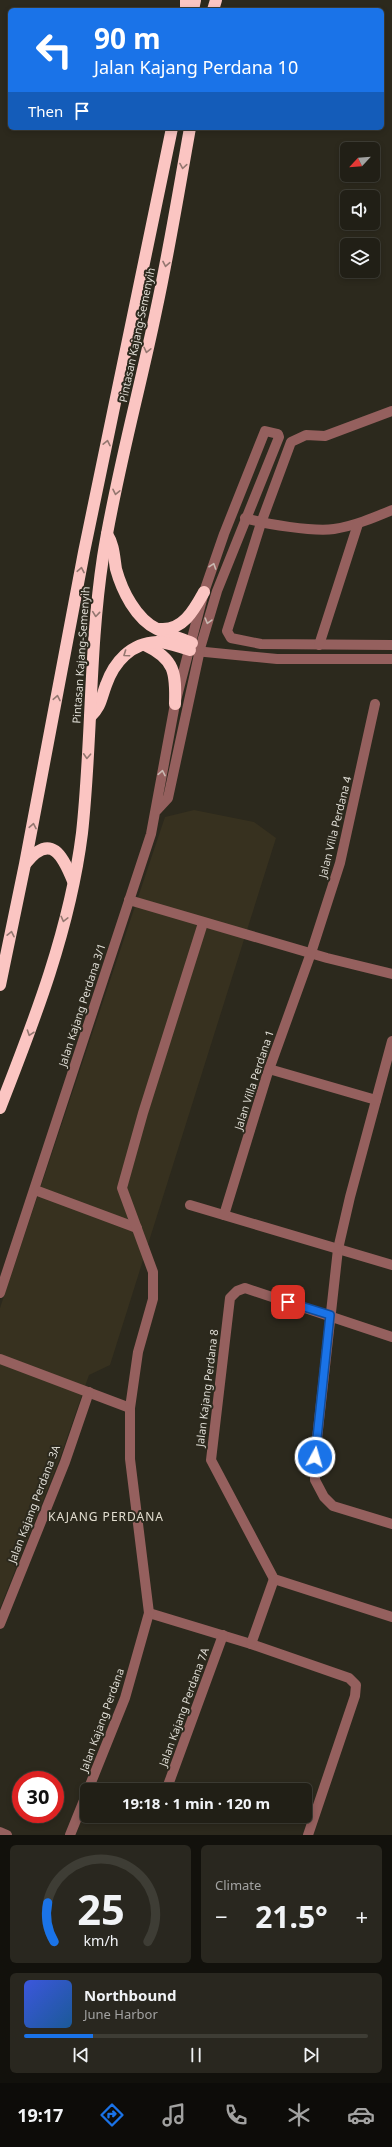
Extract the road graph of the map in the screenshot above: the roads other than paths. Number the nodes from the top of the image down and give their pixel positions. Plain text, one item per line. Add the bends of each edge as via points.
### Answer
1 (172, 130) edge
2 (190, 130) edge
3 (392, 411) edge
4 (240, 494) junction
5 (392, 510) edge
6 (245, 518) junction
7 (261, 523) junction
8 (358, 524) junction
9 (107, 534) junction
10 (224, 534) junction
11 (204, 592) junction
12 (156, 629) junction
13 (144, 645) junction
14 (319, 645) junction
15 (392, 645) edge
16 (196, 648) junction
17 (392, 659) edge
18 (175, 704) junction
19 (375, 704) dead end
20 (90, 717) junction
21 (155, 812) junction
22 (25, 864) junction
23 (74, 881) junction
24 (129, 900) junction
25 (203, 923) junction
26 (311, 953) junction
27 (392, 974) edge
28 (0, 985) edge
29 (392, 1041) edge
30 (269, 1069) junction
31 (376, 1100) junction
32 (0, 1108) edge
33 (35, 1190) junction
34 (190, 1205) dead end
35 (224, 1215) junction
36 (137, 1228) junction
37 (338, 1249) junction
38 (392, 1265) edge
39 (0, 1293) edge
40 (330, 1315) junction
41 (392, 1337) edge
42 (0, 1359) edge
43 (88, 1392) junction
44 (130, 1408) junction
45 (392, 1524) edge
46 (274, 1579) junction
47 (149, 1613) junction
48 (392, 1617) edge
49 (0, 1624) edge
50 (223, 1635) junction
51 (251, 1644) junction
52 (91, 1783) edge
53 (169, 1783) edge
54 (80, 1810) edge
55 (0, 1832) edge
56 (7, 1835) edge
57 (70, 1835) edge
58 (308, 1835) edge

22 -> 1 highway, Pintasan Kajang-Semenyih via 86,544
2 -> 9 highway, Pintasan Kajang-Semenyih via 158,305
3 - 7 street via 325,436 306,435 292,442
4 - 6 street via 239,508
4 - 6 street via 265,431 278,434 279,437
4 - 10 street
5 - 8 street
6 - 7 street
6 - 10 street via 230,524
6 -> 16 street
7 - 8 street via 332,530
7 - 14 street via 227,631 231,638 261,644
8 - 14 street
9 - 12 highway via 127,596 138,614
9 -> 20 highway, Pintasan Kajang-Semenyih via 94,636
11 -> 10 street
11 - 12 highway via 192,613 183,622 170,629
11 - 16 street
12 - 16 highway
13 - 16 highway via 156,642
13 - 18 highway via 159,652 170,664 176,679
13 -> 20 highway via 130,651 116,664 105,686 100,706
14 - 15 street
16 - 17 street via 217,653 277,659
16 - 18 street, Jalan Kajang Perdana 3/1
16 - 21 street via 168,798
21 -> 18 street, Jalan Kajang Perdana 3/1
19 - 26 street, Jalan Villa Perdana 4 via 340,863
20 -> 23 highway, Pintasan Kajang-Semenyih via 81,835
21 - 24 street, Jalan Kajang Perdana 3/1 via 151,834
22 - 23 highway via 40,850 55,849 64,860
28 -> 22 highway, Pintasan Kajang-Semenyih
23 -> 32 highway, Pintasan Kajang-Semenyih via 50,975
24 - 25 street
24 - 33 street, Jalan Kajang Perdana 3/1
25 - 26 street
25 - 36 street, Jalan Kajang Perdana via 122,1188
26 - 27 street
26 - 30 street, Jalan Villa Perdana 1
29 - 31 street
30 - 31 street
30 - 35 street, Jalan Villa Perdana 1
31 - 37 street
33 - 36 street
33 - 39 street, Jalan Kajang Perdana 3/1
34 - 35 street
35 - 37 street
36 - 44 street, Jalan Kajang Perdana via 153,1272 153,1299 138,1352
37 - 38 street
37 - 40 street
40 - 41 street
40 - 45 street via 315,1457 316,1480 324,1497 333,1506
40 - 46 street, Jalan Kajang Perdana 8 via 245,1288 230,1298 211,1460
42 - 43 street
43 - 44 street
43 - 49 street, Jalan Kajang Perdana 3A via 65,1462
44 - 47 street, Jalan Kajang Perdana via 130,1459
46 - 48 street
46 - 51 street
47 - 50 street
47 - 52 street, Jalan Kajang Perdana via 125,1698
50 - 51 street
50 - 53 street, Jalan Kajang Perdana 7A
51 - 58 street via 349,1678 356,1685 355,1696
54 - 57 street
55 - 56 street

